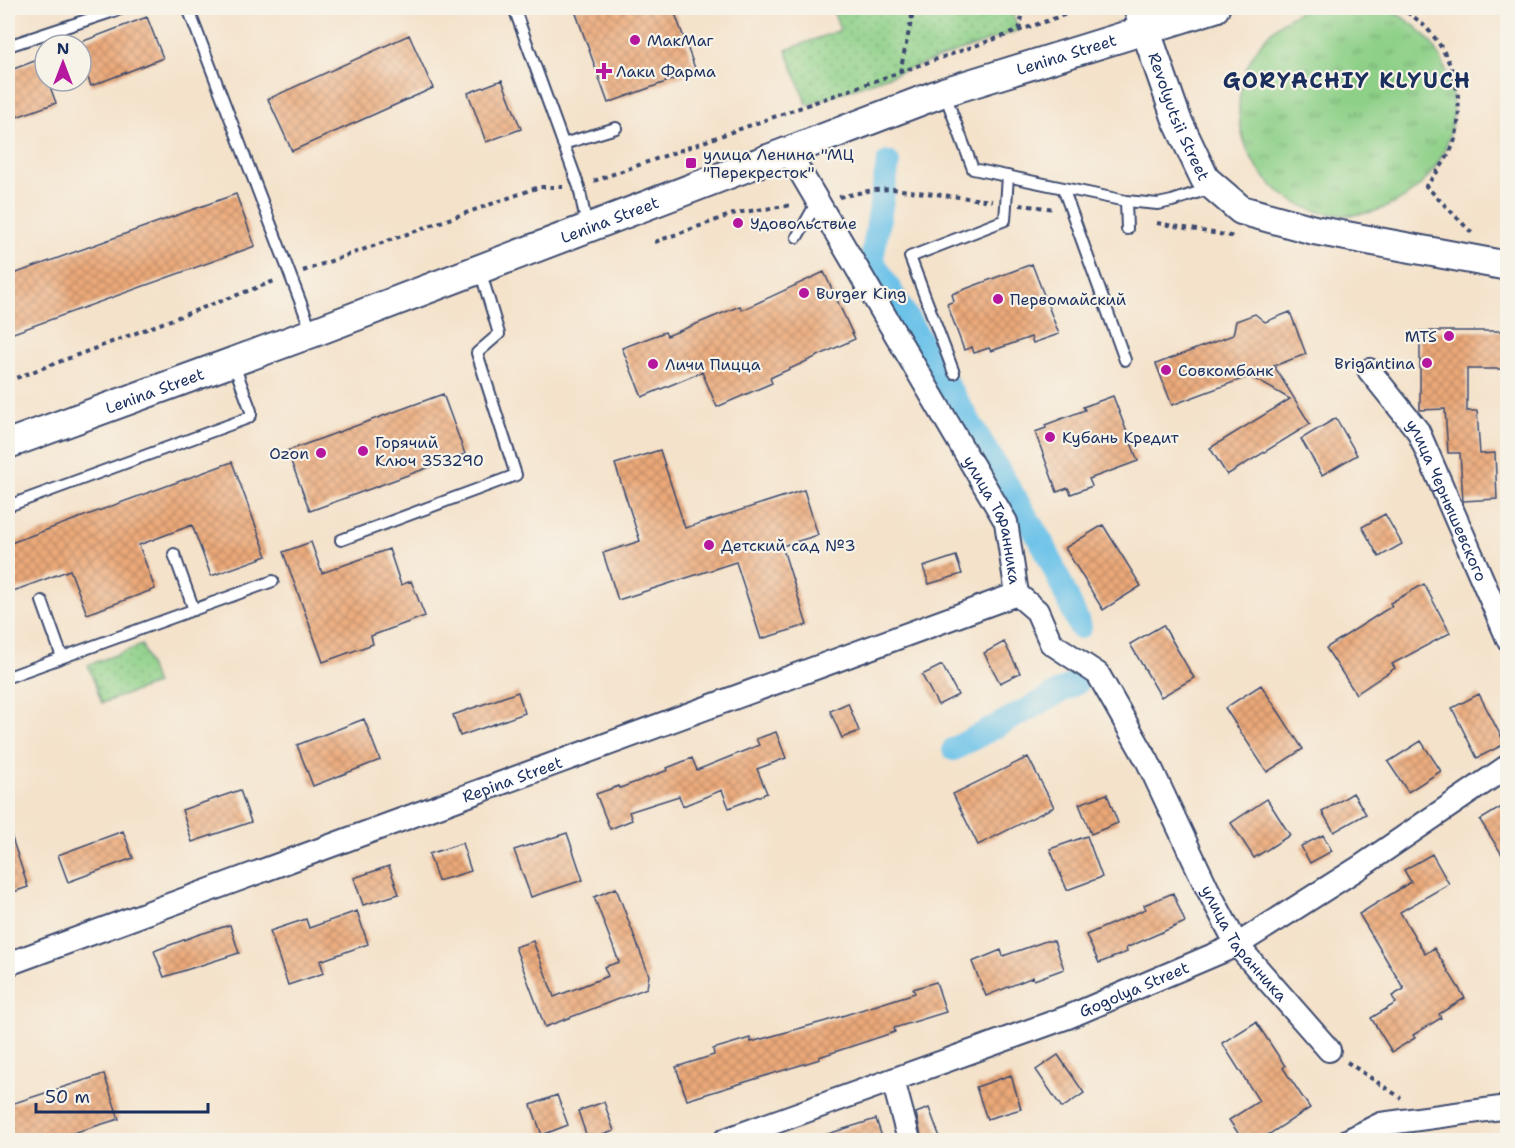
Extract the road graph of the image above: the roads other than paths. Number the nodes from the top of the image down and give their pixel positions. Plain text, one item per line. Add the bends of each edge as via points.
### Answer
1 (123, 8) edge
2 (188, 8) edge
3 (514, 8) edge
4 (1215, 8) edge
5 (1142, 19) edge
6 (8, 46) edge
7 (944, 92) junction
8 (616, 128) dead end
9 (563, 144) junction
10 (788, 151) junction
11 (1008, 176) junction
12 (1214, 187) junction
13 (1064, 188) junction
14 (1126, 201) junction
15 (817, 202) junction
16 (1127, 224) road end
17 (587, 228) junction
18 (797, 237) dead end
19 (1508, 266) edge
20 (480, 270) junction
21 (312, 333) junction
22 (1125, 360) dead end
23 (233, 362) junction
24 (1370, 370) dead end
25 (954, 373) dead end
26 (8, 444) edge
27 (8, 506) edge
28 (341, 540) dead end
29 (174, 554) dead end
30 (273, 581) dead end
31 (1017, 594) junction
32 (42, 601) dead end
33 (194, 610) junction
34 (1508, 639) edge
35 (62, 657) junction
36 (8, 677) edge
37 (1508, 766) edge
38 (1237, 945) junction
39 (8, 964) edge
40 (1329, 1050) road end
41 (893, 1080) junction
42 (1508, 1107) edge
43 (725, 1140) edge
44 (909, 1140) edge
45 (1349, 1140) edge

1 - 6 lane
2 - 21 lane
3 - 9 lane
4 - 5 street, Lenina Street
5 - 7 street, Lenina Street
5 - 12 street, Revolyutsii Street via 1177,120 1205,179
7 - 10 street, Lenina Street
7 - 11 lane via 973,169
8 - 9 lane
9 - 17 lane via 579,187
10 - 15 street, улица Таранника
10 - 17 street, Lenina Street
11 - 13 lane
11 - 25 lane via 1005,220 909,257
12 - 14 lane via 1158,204
12 - 19 street, Revolyutsii Street via 1241,210 1314,230
13 - 14 lane
13 - 22 lane
14 - 16 lane
15 - 18 lane
15 - 31 street, улица Таранника via 1006,522
17 - 20 street, Lenina Street
20 - 21 street, Lenina Street
20 - 28 lane via 499,334 477,352 516,474
21 - 23 street, Lenina Street
23 - 26 street, Lenina Street
23 - 27 lane via 251,411 248,418
24 - 34 street, улица Чернышевского via 1418,431
29 - 33 lane
30 - 33 lane
31 - 38 street, улица Таранника via 1037,611 1051,644 1098,674 1148,762
31 - 39 street, Repina Street
32 - 35 lane
33 - 35 lane
35 - 36 lane
37 - 38 street, Gogolya Street
38 - 40 street, улица Таранника
38 - 41 street, Gogolya Street via 1068,1017
41 - 43 street, Gogolya Street
41 - 44 street
42 - 45 street via 1381,1124

